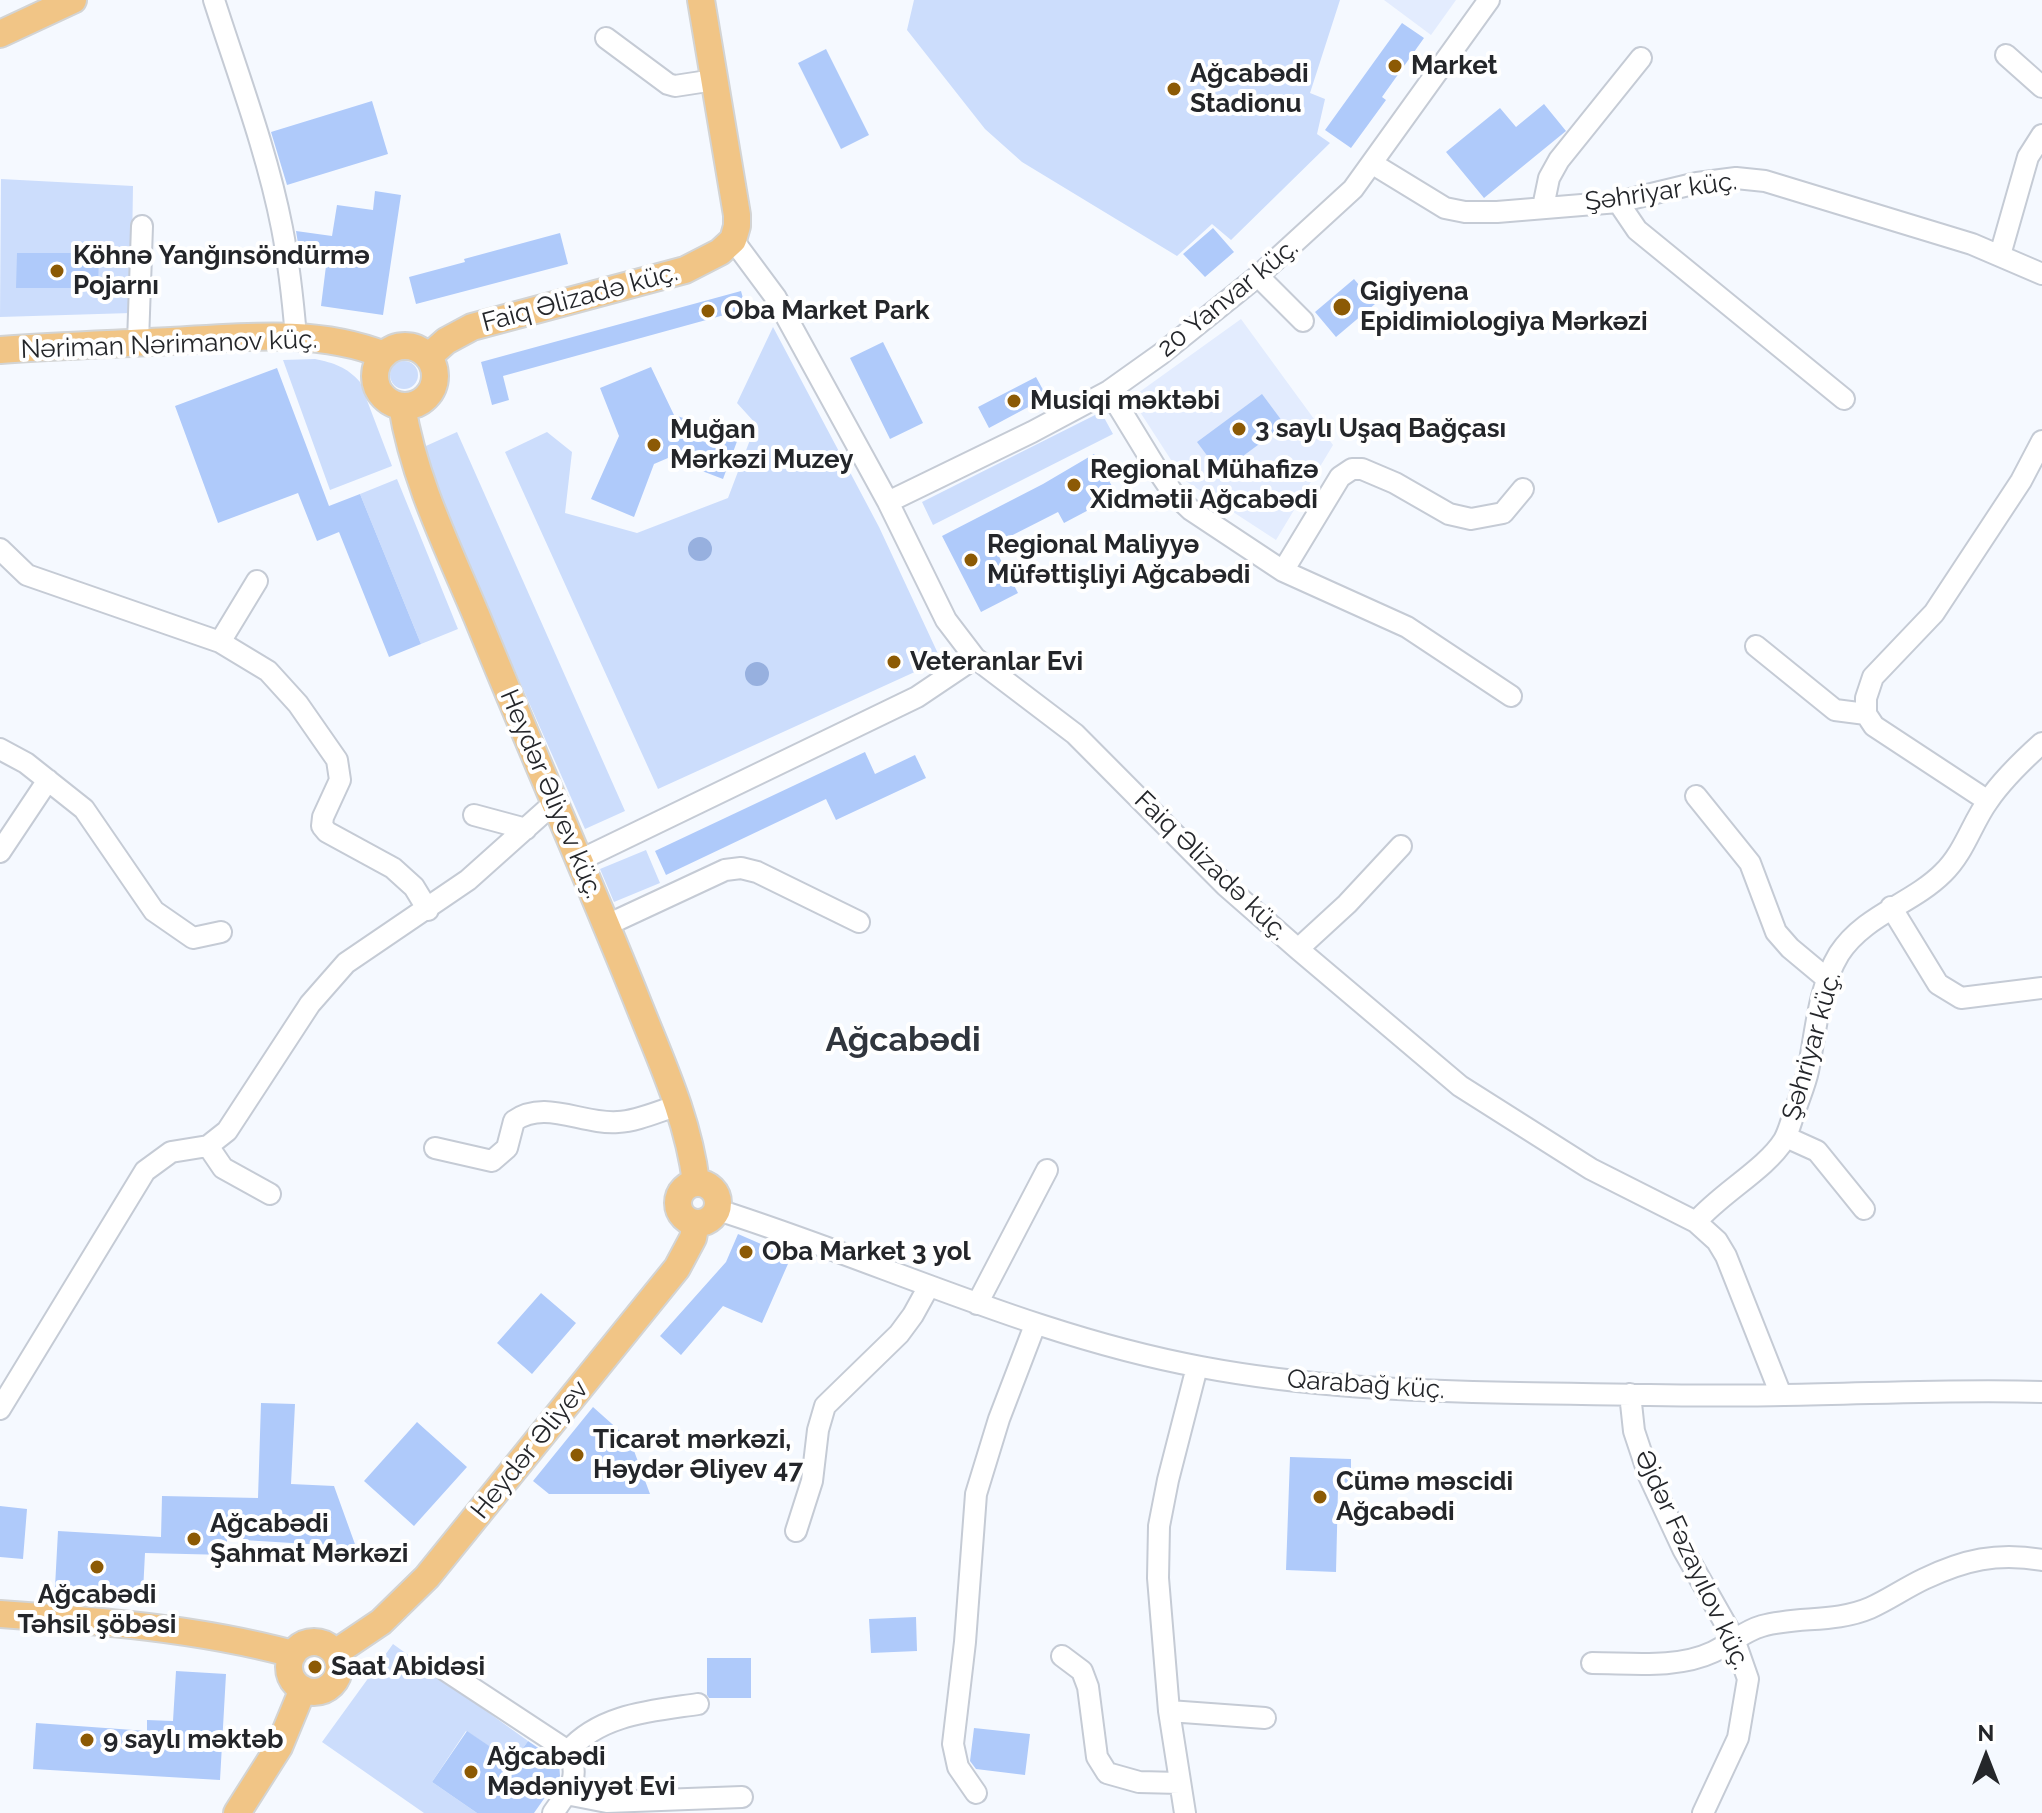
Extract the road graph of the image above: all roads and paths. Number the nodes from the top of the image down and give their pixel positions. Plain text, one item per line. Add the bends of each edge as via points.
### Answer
1 (71, 0) edge
2 (214, 0) edge
3 (701, 0) edge
4 (1489, 0) edge
5 (0, 34) edge
6 (606, 38) dead end
7 (2006, 55) dead end
8 (1641, 58) dead end
9 (714, 80) junction
10 (2042, 87) edge
11 (2042, 135) edge
12 (1373, 164) junction
13 (1618, 202) junction
14 (1543, 207) junction
15 (142, 226) dead end
16 (733, 240) junction
17 (2000, 255) junction
18 (2042, 274) edge
19 (1258, 276) junction
20 (1303, 321) dead end
21 (296, 337) junction
22 (138, 342) junction
23 (0, 350) edge
24 (384, 355) junction
25 (428, 357) junction
26 (1109, 391) junction
27 (1844, 399) dead end
28 (402, 406) junction
29 (2042, 441) edge
30 (1523, 489) dead end
31 (888, 502) junction
32 (0, 549) edge
33 (1283, 571) junction
34 (257, 581) dead end
35 (220, 642) junction
36 (1756, 646) dead end
37 (975, 658) junction
38 (1511, 696) dead end
39 (1866, 714) junction
40 (2042, 743) edge
41 (0, 749) edge
42 (48, 780) junction
43 (1696, 796) dead end
44 (1988, 801) junction
45 (553, 804) junction
46 (474, 815) dead end
47 (526, 829) junction
48 (1401, 846) dead end
49 (0, 852) edge
50 (578, 861) junction
51 (1891, 907) junction
52 (428, 910) junction
53 (859, 922) dead end
54 (607, 925) junction
55 (221, 932) dead end
56 (1298, 949) junction
57 (1826, 978) junction
58 (2042, 988) edge
59 (679, 1105) junction
60 (1786, 1137) junction
61 (208, 1146) junction
62 (435, 1148) dead end
63 (1047, 1170) dead end
64 (270, 1194) dead end
65 (1864, 1209) dead end
66 (707, 1216) junction
67 (1696, 1222) junction
68 (929, 1286) junction
69 (977, 1304) junction
70 (1035, 1325) junction
71 (1197, 1367) junction
72 (2042, 1392) edge
73 (1630, 1394) junction
74 (1781, 1395) junction
75 (0, 1409) edge
76 (796, 1531) dead end
77 (2042, 1560) edge
78 (0, 1614) edge
79 (1734, 1639) junction
80 (335, 1653) junction
81 (293, 1654) junction
82 (1062, 1656) dead end
83 (1592, 1663) dead end
84 (445, 1670) dead end
85 (303, 1689) junction
86 (698, 1704) dead end
87 (1169, 1711) junction
88 (1265, 1718) dead end
89 (568, 1751) junction
90 (1180, 1783) junction
91 (976, 1793) dead end
92 (566, 1794) junction
93 (742, 1797) dead end
94 (237, 1813) edge
95 (553, 1813) edge
96 (1185, 1813) edge
97 (1703, 1813) edge

1 - 5 main road
2 - 21 street via 281,225
3 - 9 main road
4 - 12 street, 20 Yanvar küç.
6 - 9 street via 668,84
7 - 10 street
8 - 14 street via 1559,160
9 - 16 main road via 737,215
11 - 17 street via 2028,157
12 - 14 street, Şəhriyar küç. via 1445,208 1497,212
12 - 19 street, 20 Yanvar küç. via 1335,208
13 - 14 street, Şəhriyar küç.
13 - 17 street, Şəhriyar küç. via 1697,183 1765,181
13 - 27 street via 1637,230
15 - 22 street
16 - 25 main road, Faiq Əlizadə küç. via 685,270 472,327
16 - 31 street, Faiq Əlizadə küç. via 776,298
17 - 18 street, Şəhriyar küç.
19 - 20 street
19 - 26 street, 20 Yanvar küç.
21 - 22 main road, Nəriman Nərimanov küç.
21 - 24 main road, Nəriman Nərimanov küç. via 334,340
22 - 23 main road, Nəriman Nərimanov küç.
24 - 25 main road via 401,346
24 - 28 main road via 375,372 378,391
25 - 28 main road via 435,373 431,390 422,401
26 - 31 street, 20 Yanvar küç.
26 - 33 street via 1173,493
28 - 45 main road, Heydər Əliyev küç. via 414,466
29 - 39 street via 1934,613 1873,677
30 - 33 street via 1503,513 1471,519 1352,469 1340,477
31 - 37 street, Faiq Əlizadə küç. via 946,620
32 - 35 street via 27,575
33 - 38 street via 1407,627
34 - 35 street
35 - 52 street via 268,671 337,760 340,780 322,826 393,868
36 - 39 street via 1835,710
37 - 50 street via 917,697
37 - 56 street, Faiq Əlizadə küç. via 1075,734 1226,886
39 - 44 street via 1874,726
40 - 44 street, Şəhriyar küç.
41 - 42 street
42 - 49 street
42 - 55 street via 84,809 154,911 193,938
43 - 57 street via 1750,863 1776,932
44 - 51 street, Şəhriyar küç. via 1945,872
45 - 47 street
45 - 50 main road, Heydər Əliyev küç.
46 - 47 street
47 - 52 street
48 - 56 street
50 - 54 main road, Heydər Əliyev küç.
51 - 57 street, Şəhriyar küç. via 1857,932
51 - 58 street via 1938,984 1961,998
52 - 61 street via 346,963 310,1004 227,1131
53 - 54 street via 741,868 725,870
54 - 59 main road, Heydər Əliyev küç.
56 - 67 street, Faiq Əlizadə küç. via 1460,1086 1591,1169
57 - 60 street, Şəhriyar küç. via 1807,1075
59 - 62 street via 615,1123 527,1112 514,1121 507,1148 492,1161
59 - 66 main road, Heydər Əliyev küç. via 696,1182 684,1188 680,1212 684,1218
60 - 65 street via 1817,1151
60 - 67 street, Şəhriyar küç. via 1773,1156 1713,1202
61 - 64 street via 223,1168
61 - 75 street via 171,1152 145,1171
63 - 69 street
66 - 68 street, Qarabağ küç. via 836,1249
66 - 80 main road, Heydər Əliyev via 677,1268 427,1577 381,1622
67 - 74 street, Faiq Əlizadə küç. via 1726,1256
68 - 69 street, Qarabağ küç.
68 - 76 street via 899,1334 825,1406 812,1481
69 - 70 street, Qarabağ küç.
70 - 71 street, Qarabağ küç.
70 - 91 street via 976,1494 953,1744 958,1767
71 - 73 street, Qarabağ küç. via 1382,1390
71 - 87 street via 1159,1526
72 - 74 street, Qarabağ küç.
73 - 74 street, Qarabağ küç.
73 - 79 street, Əjdər Fəzayılov küç. via 1634,1431 1649,1476
77 - 79 street via 1976,1559 1869,1609 1759,1627
78 - 81 main road via 166,1628
79 - 83 street via 1677,1663
79 - 97 street, Əjdər Fəzayılov küç. via 1748,1679 1738,1738
80 - 81 main road via 313,1642
80 - 85 main road via 339,1668 333,1684 319,1692
81 - 85 main road via 292,1678
82 - 90 street via 1082,1671 1097,1757 1107,1773 1139,1782
84 - 89 street
85 - 94 main road via 279,1747
86 - 89 street via 634,1714 598,1727
87 - 88 street
87 - 90 street
89 - 92 street via 575,1777
90 - 96 street
92 - 93 street via 607,1802
92 - 95 street

